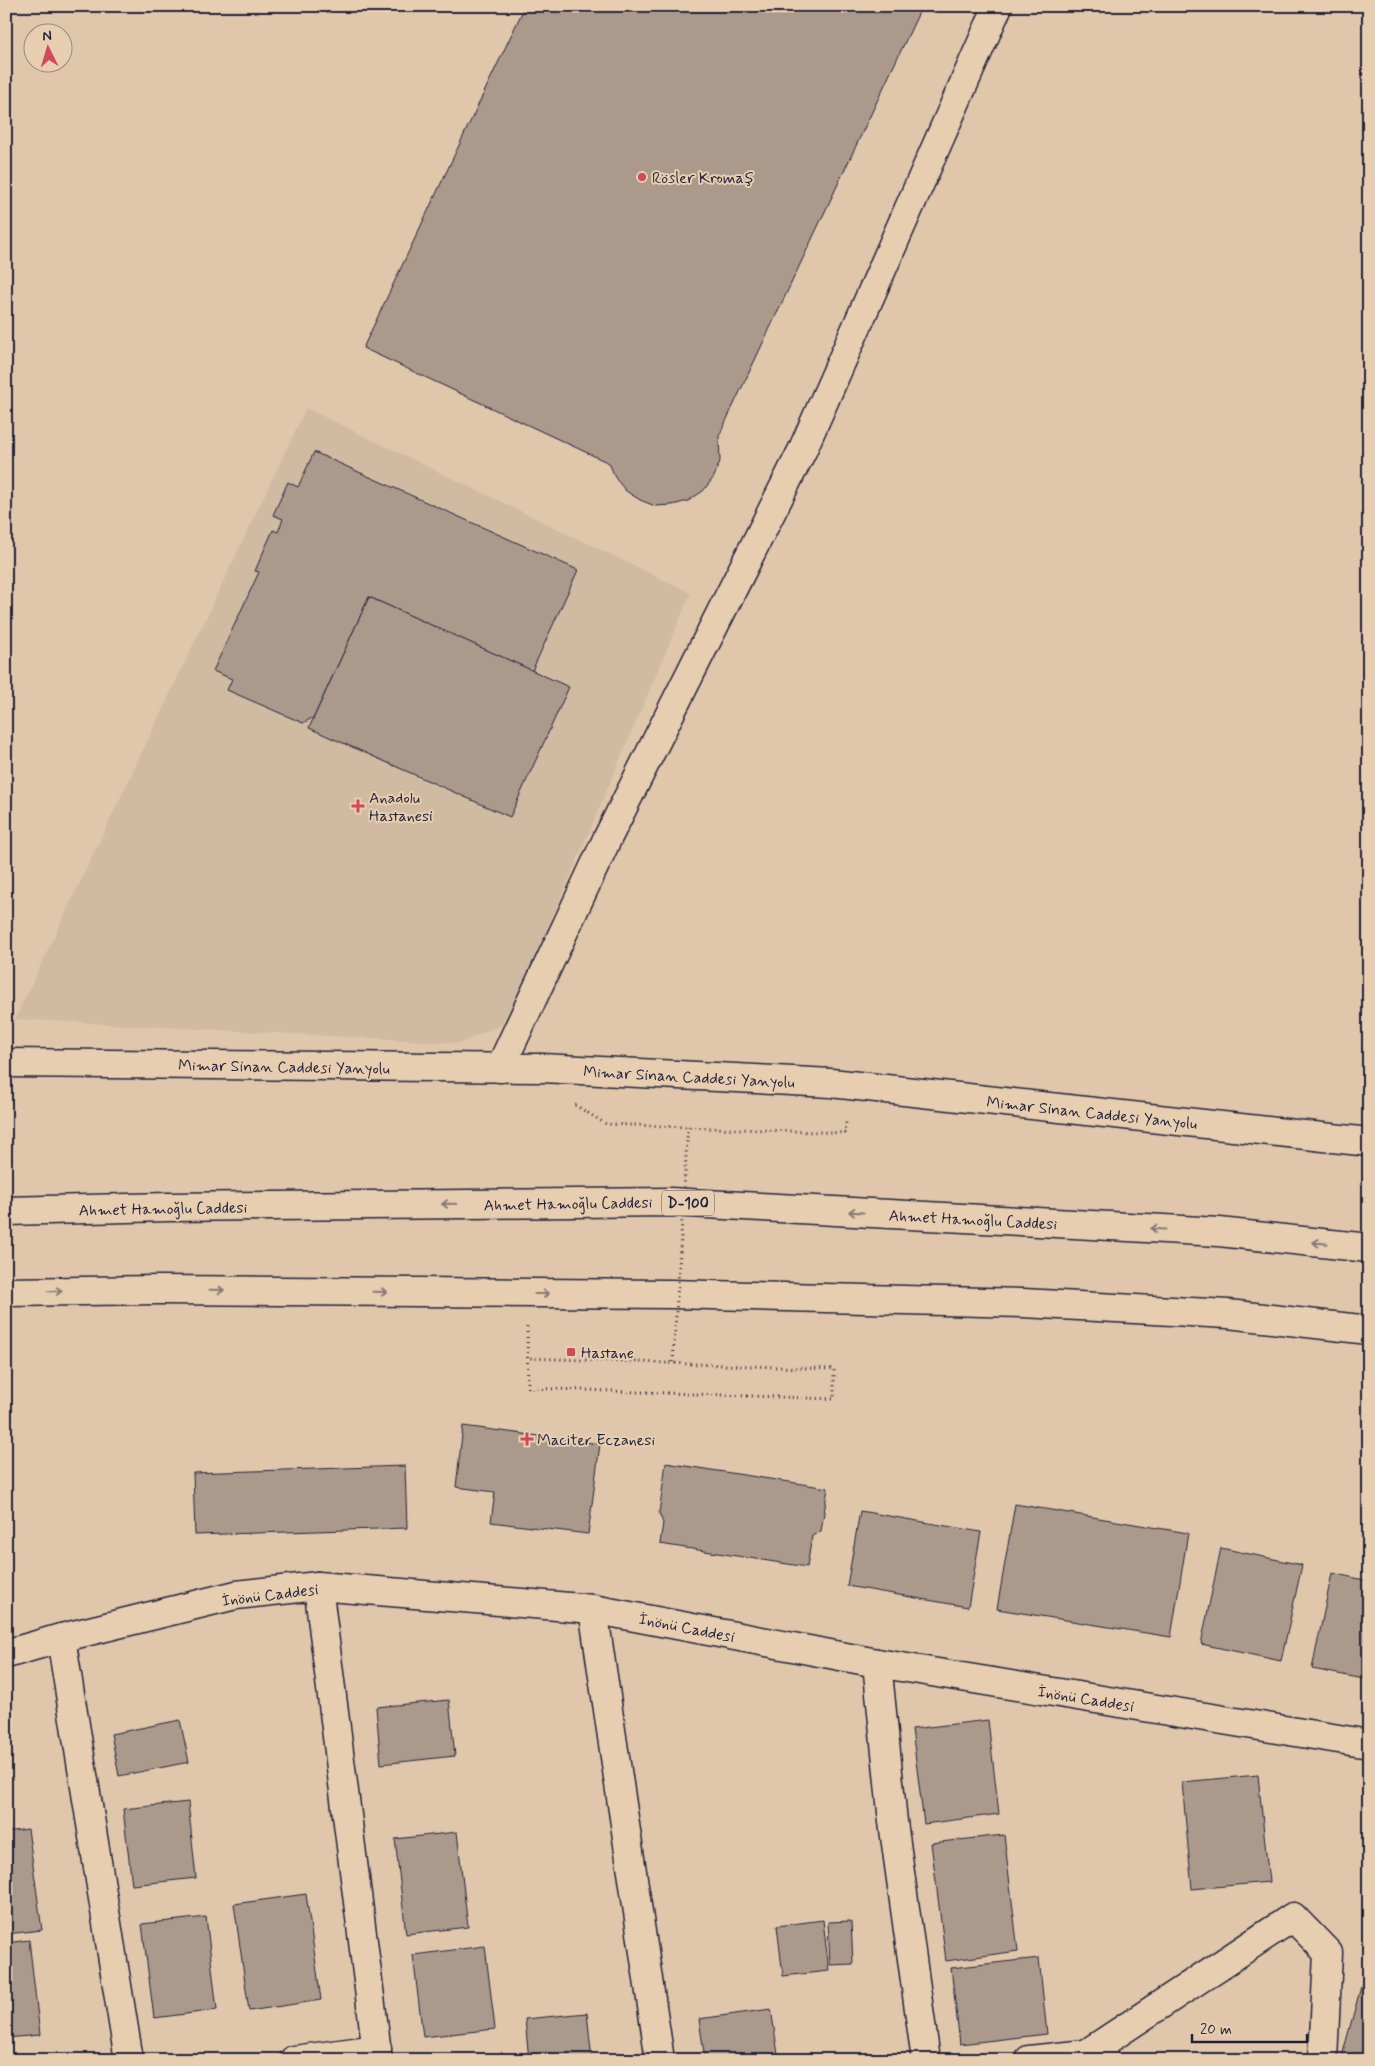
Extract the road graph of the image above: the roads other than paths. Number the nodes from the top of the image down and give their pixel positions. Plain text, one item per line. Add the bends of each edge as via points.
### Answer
1 (998, 6) edge
2 (6, 1063) edge
3 (500, 1068) junction
4 (1369, 1142) edge
5 (6, 1211) edge
6 (1369, 1248) edge
7 (6, 1292) edge
8 (1369, 1330) edge
9 (318, 1586) junction
10 (593, 1609) junction
11 (61, 1638) junction
12 (6, 1654) edge
13 (877, 1663) junction
14 (1369, 1744) edge
15 (378, 2054) edge
16 (1098, 2057) edge
17 (129, 2060) edge
18 (294, 2060) edge
19 (660, 2060) edge
20 (926, 2060) edge
21 (1029, 2060) edge
22 (1323, 2060) edge

1 - 3 main road via 802,451 608,837
2 - 3 main road, Mimar Sinan Caddesi Yanyolu
3 - 4 main road, Mimar Sinan Caddesi Yanyolu via 831,1083
6 -> 5 main road, Ahmet Hamoğlu Caddesi / D-100 via 1219,1232 670,1202
7 -> 8 main road via 670,1294 1023,1303 1228,1314
9 - 10 main road, İnönü Caddesi
9 - 11 main road, İnönü Caddesi via 236,1595
9 - 15 main road
10 - 13 main road, İnönü Caddesi
10 - 19 main road
11 - 12 main road, İnönü Caddesi
11 - 17 main road
13 - 14 main road, İnönü Caddesi
13 - 20 main road via 893,1822
15 - 18 main road
16 - 21 main road
16 - 22 main road via 1293,1917 1328,1954

